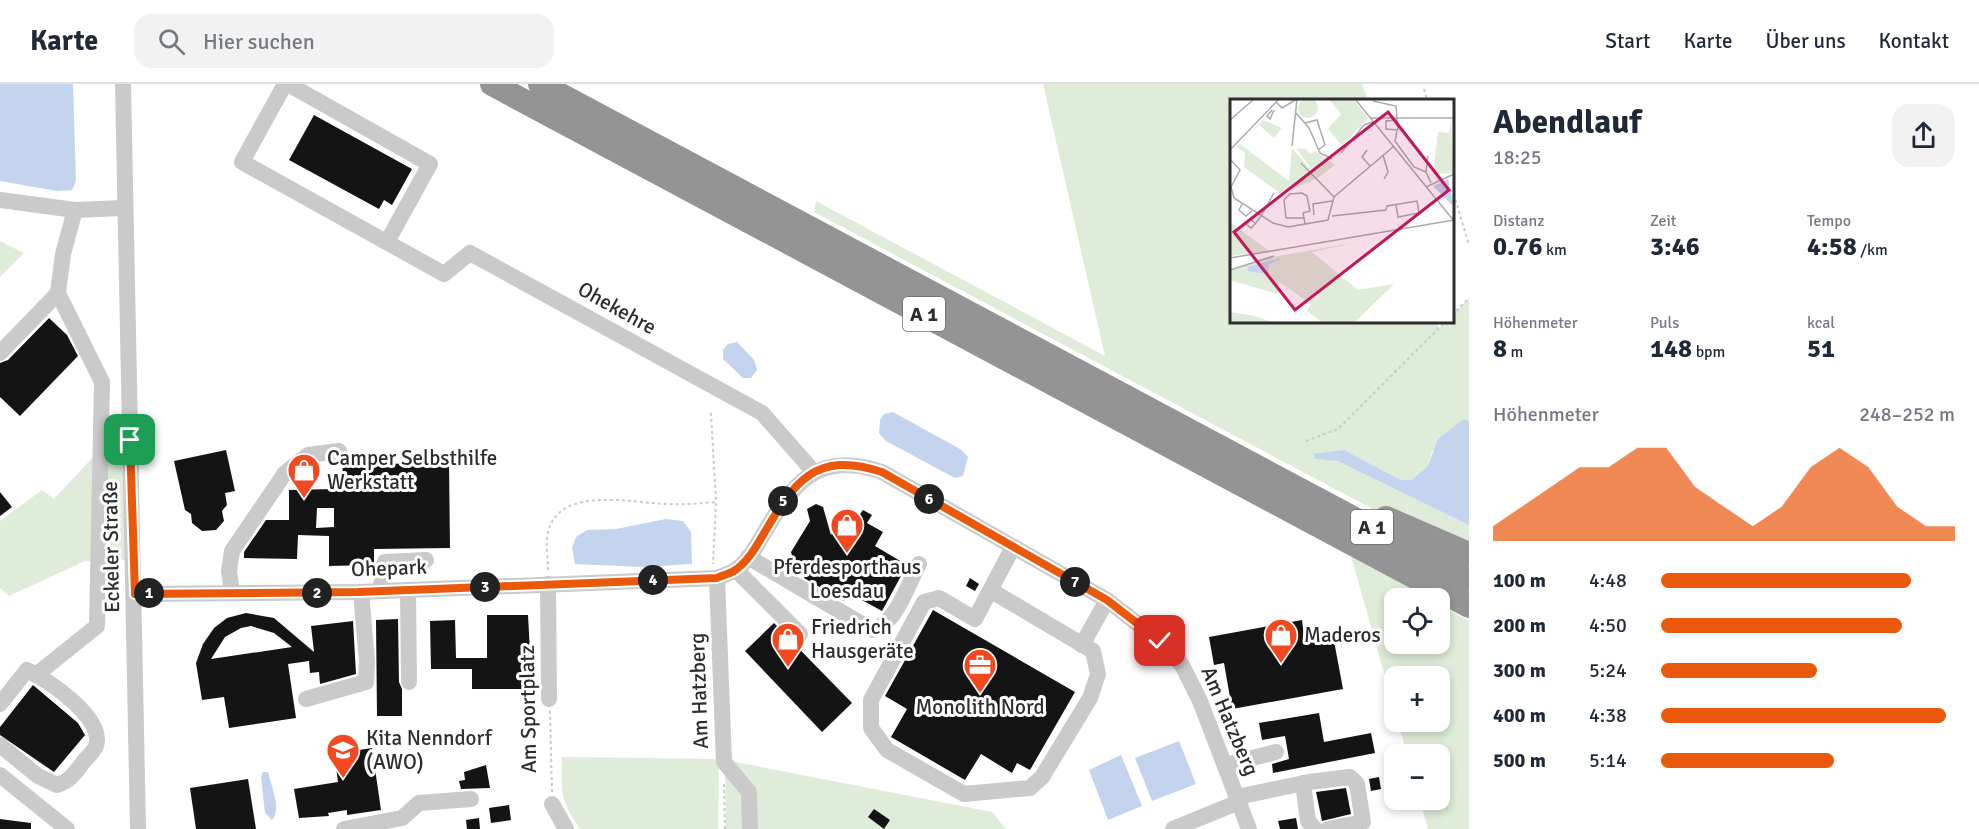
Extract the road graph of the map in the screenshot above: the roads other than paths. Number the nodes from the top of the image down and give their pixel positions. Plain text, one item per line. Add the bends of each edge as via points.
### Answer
1 (123, 84) edge
2 (287, 84) edge
3 (492, 84) edge
4 (540, 84) edge
5 (0, 200) edge
6 (124, 208) junction
7 (75, 210) junction
8 (387, 242) junction
9 (58, 293) junction
10 (0, 353) edge
11 (339, 451) dead end
12 (813, 471) junction
13 (1275, 476) junction
14 (1013, 547) junction
15 (1469, 554) edge
16 (748, 557) junction
17 (426, 560) dead end
18 (919, 564) dead end
19 (736, 570) junction
20 (717, 578) junction
21 (1469, 580) edge
22 (548, 584) junction
23 (408, 590) junction
24 (990, 590) junction
25 (380, 591) junction
26 (361, 592) junction
27 (232, 593) junction
28 (135, 594) junction
29 (1107, 600) junction
30 (1469, 606) edge
31 (800, 634) dead end
32 (1082, 645) junction
33 (36, 675) junction
34 (409, 682) dead end
35 (306, 699) dead end
36 (549, 699) road end
37 (0, 704) edge
38 (0, 745) edge
39 (1275, 752) dead end
40 (1226, 765) junction
41 (0, 775) edge
42 (1303, 783) junction
43 (471, 799) dead end
44 (1238, 800) junction
45 (552, 804) road end
46 (67, 829) edge
47 (138, 829) edge
48 (344, 829) edge
49 (566, 829) edge
50 (750, 829) edge
51 (1173, 829) edge
52 (1249, 829) edge
53 (1315, 829) edge
54 (1328, 829) edge

1 - 6 street, Eckeler Straße
2 - 8 street via 430,164
2 - 8 street via 242,162
3 - 30 highway, A 1
4 - 13 highway, A 1
5 - 7 street
6 - 7 street
6 - 28 street, Eckeler Straße
7 - 9 street
8 - 12 street, Ohekehre via 444,274 470,253 762,413
9 - 10 street
9 - 33 street via 102,382 97,626
11 - 27 street via 308,455 285,473 271,491 232,551 228,571
12 - 14 street, Am Hatzberg via 836,464 858,464 882,472
12 - 16 street, Am Hatzberg via 781,504
13 - 15 highway
13 - 21 highway, A 1
14 - 24 street
14 - 29 street, Am Hatzberg
16 - 18 street via 872,630 890,618
16 - 19 street, Am Hatzberg
17 - 25 street via 385,562
19 - 20 street, Am Hatzberg
19 - 31 street
20 - 22 street, Am Hatzberg
20 - 50 street, Am Hatzberg via 724,762 749,792
22 - 23 street, Ohepark
22 - 36 street, Am Sportplatz
23 - 25 street, Ohepark
23 - 34 street
24 - 32 street
24 - 32 street via 975,619 939,598 924,602 871,700 871,728 887,750 964,794 1030,788 1042,777 1090,698 1098,674 1093,651
25 - 26 street, Ohepark
26 - 27 street, Ohepark
26 - 35 street via 366,682
27 - 28 street, Ohepark
28 - 47 street, Eckeler Straße
29 - 32 street
29 - 40 street, Am Hatzberg via 1146,628 1182,665
33 - 37 street via 27,670
33 - 38 street via 90,717 96,746 70,780 57,785 38,776
39 - 40 street
40 - 44 street, Am Hatzberg
41 - 46 street
42 - 44 street
42 - 53 street via 1308,821
42 - 54 street via 1350,777 1357,784 1363,822
43 - 48 street via 419,803 402,818
44 - 51 street
44 - 52 street, Am Hatzberg
45 - 49 street

